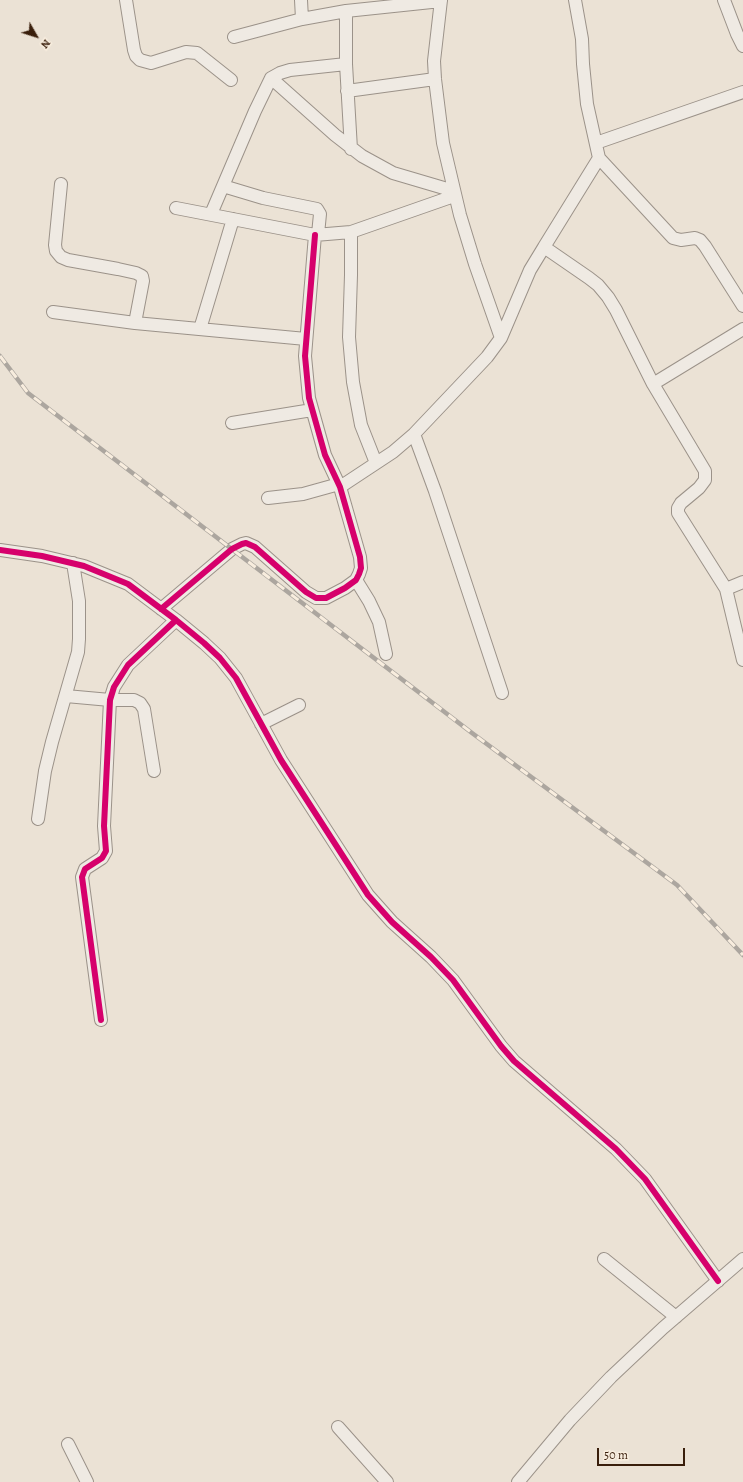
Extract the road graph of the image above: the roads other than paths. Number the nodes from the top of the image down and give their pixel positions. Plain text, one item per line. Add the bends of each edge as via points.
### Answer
1 (126, 0) edge
2 (301, 0) edge
3 (441, 0) edge
4 (575, 0) edge
5 (724, 0) edge
6 (346, 11) junction
7 (302, 19) junction
8 (234, 37) dead end
9 (743, 46) edge
10 (346, 64) junction
11 (271, 78) junction
12 (231, 80) dead end
13 (435, 80) junction
14 (347, 91) junction
15 (743, 92) edge
16 (596, 143) junction
17 (351, 149) junction
18 (599, 158) junction
19 (61, 184) dead end
20 (223, 186) junction
21 (454, 194) junction
22 (176, 208) dead end
23 (211, 214) junction
24 (233, 219) junction
25 (351, 232) junction
26 (316, 235) junction
27 (544, 247) junction
28 (743, 306) edge
29 (53, 312) dead end
30 (135, 323) junction
31 (200, 329) junction
32 (743, 329) edge
33 (501, 338) junction
34 (306, 339) junction
35 (652, 384) junction
36 (312, 410) junction
37 (232, 423) dead end
38 (414, 434) junction
39 (376, 463) junction
40 (340, 486) junction
41 (268, 498) dead end
42 (0, 550) edge
43 (73, 563) junction
44 (356, 580) junction
45 (743, 582) edge
46 (726, 589) junction
47 (161, 608) junction
48 (176, 620) junction
49 (386, 654) dead end
50 (743, 660) edge
51 (502, 693) dead end
52 (66, 696) junction
53 (110, 700) junction
54 (299, 705) dead end
55 (261, 724) junction
56 (154, 771) dead end
57 (38, 820) dead end
58 (101, 1020) dead end
59 (604, 1259) dead end
60 (743, 1259) edge
61 (718, 1281) junction
62 (676, 1317) junction
63 (338, 1427) dead end
64 (68, 1444) dead end
65 (381, 1480) edge
66 (521, 1481) edge
67 (87, 1482) edge

1 - 12 street via 134,50 140,60 151,63 186,52 197,53
2 - 7 street
3 - 6 street
3 - 13 street via 434,61
4 - 16 street via 582,39 587,104
5 - 9 street
6 - 7 street
6 - 10 street
7 - 8 street
10 - 11 street via 290,70
10 - 14 street
11 - 17 street
11 - 20 street
13 - 14 street
13 - 21 street via 443,144
14 - 17 street
15 - 16 street
16 - 18 street
17 - 21 street via 393,174
18 - 27 street
18 - 28 street via 673,238 700,240
19 - 30 street via 56,251 68,260 118,268 142,276
20 - 23 street
20 - 26 street via 263,198 317,209 320,214
21 - 25 street
21 - 33 street
22 - 23 street
23 - 24 street
24 - 26 street
24 - 31 street
25 - 26 street
25 - 39 street via 349,337 353,382 361,425
26 - 34 street
27 - 33 street via 530,270
27 - 35 street via 598,285 608,297
29 - 30 street
30 - 31 street
31 - 34 street
32 - 35 street
33 - 38 street via 474,371
34 - 36 street via 305,356
35 - 46 street via 705,471 705,480 681,502 678,513
36 - 37 street
36 - 40 street via 325,455
38 - 39 street
38 - 51 street
39 - 40 street
40 - 41 street via 297,496
40 - 44 street via 362,562
42 - 43 street
43 - 47 street via 128,584
43 - 52 street via 79,601 79,639
44 - 47 street via 326,598 316,598 255,547 242,544 232,549
44 - 49 street via 376,616
45 - 46 street
46 - 50 street
47 - 48 street
48 - 53 street via 128,665 114,686
48 - 55 street via 204,643 228,668
52 - 53 street
52 - 57 street via 45,772
53 - 56 street via 134,700 142,705
53 - 58 street via 104,826 106,851 102,858 85,869 82,877
54 - 55 street
55 - 61 street via 368,895 392,922 454,980 514,1061 616,1149 646,1179
59 - 62 street
60 - 61 street
61 - 62 street
62 - 66 street via 590,1398
63 - 65 street
64 - 67 street

